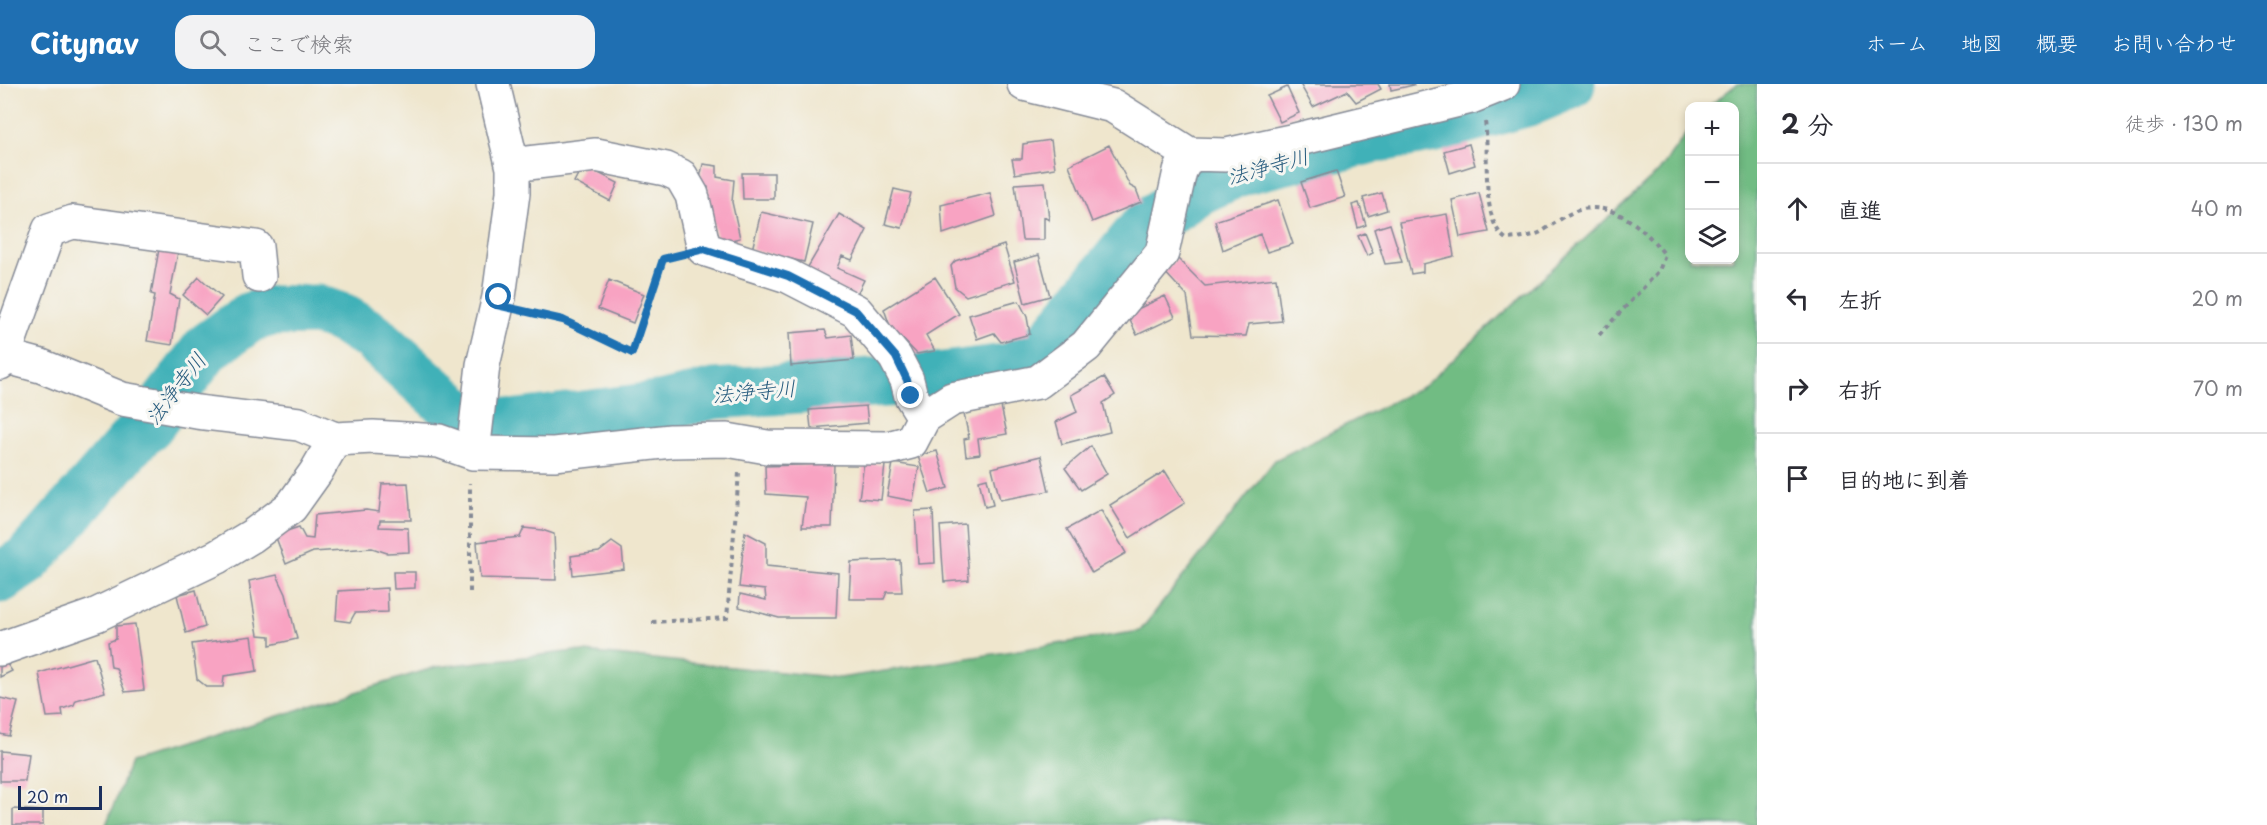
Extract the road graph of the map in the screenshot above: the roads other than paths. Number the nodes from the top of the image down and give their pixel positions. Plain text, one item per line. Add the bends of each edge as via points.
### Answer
1 (493, 84) edge
2 (1024, 84) edge
3 (1503, 84) edge
4 (1188, 154) junction
5 (513, 168) junction
6 (259, 276) dead end
7 (1, 358) edge
8 (924, 417) junction
9 (335, 439) junction
10 (473, 453) junction
11 (0, 649) edge

1 - 5 street
2 - 4 street via 1113,106
3 - 4 street via 1471,97 1226,155
4 - 8 street via 1180,171 1162,253 1086,346 1038,382 952,399
5 - 8 street via 596,155 666,169 681,176 692,195 704,249 788,276 856,311 896,357
5 - 10 street via 511,210 497,305 483,365
6 - 7 street via 256,247 73,222 49,230
7 - 9 street via 41,366 122,399 299,424
8 - 10 street via 911,442 888,448 767,447 727,440 671,441 554,454
9 - 10 street via 439,441
9 - 11 street via 291,507 252,536 96,615

